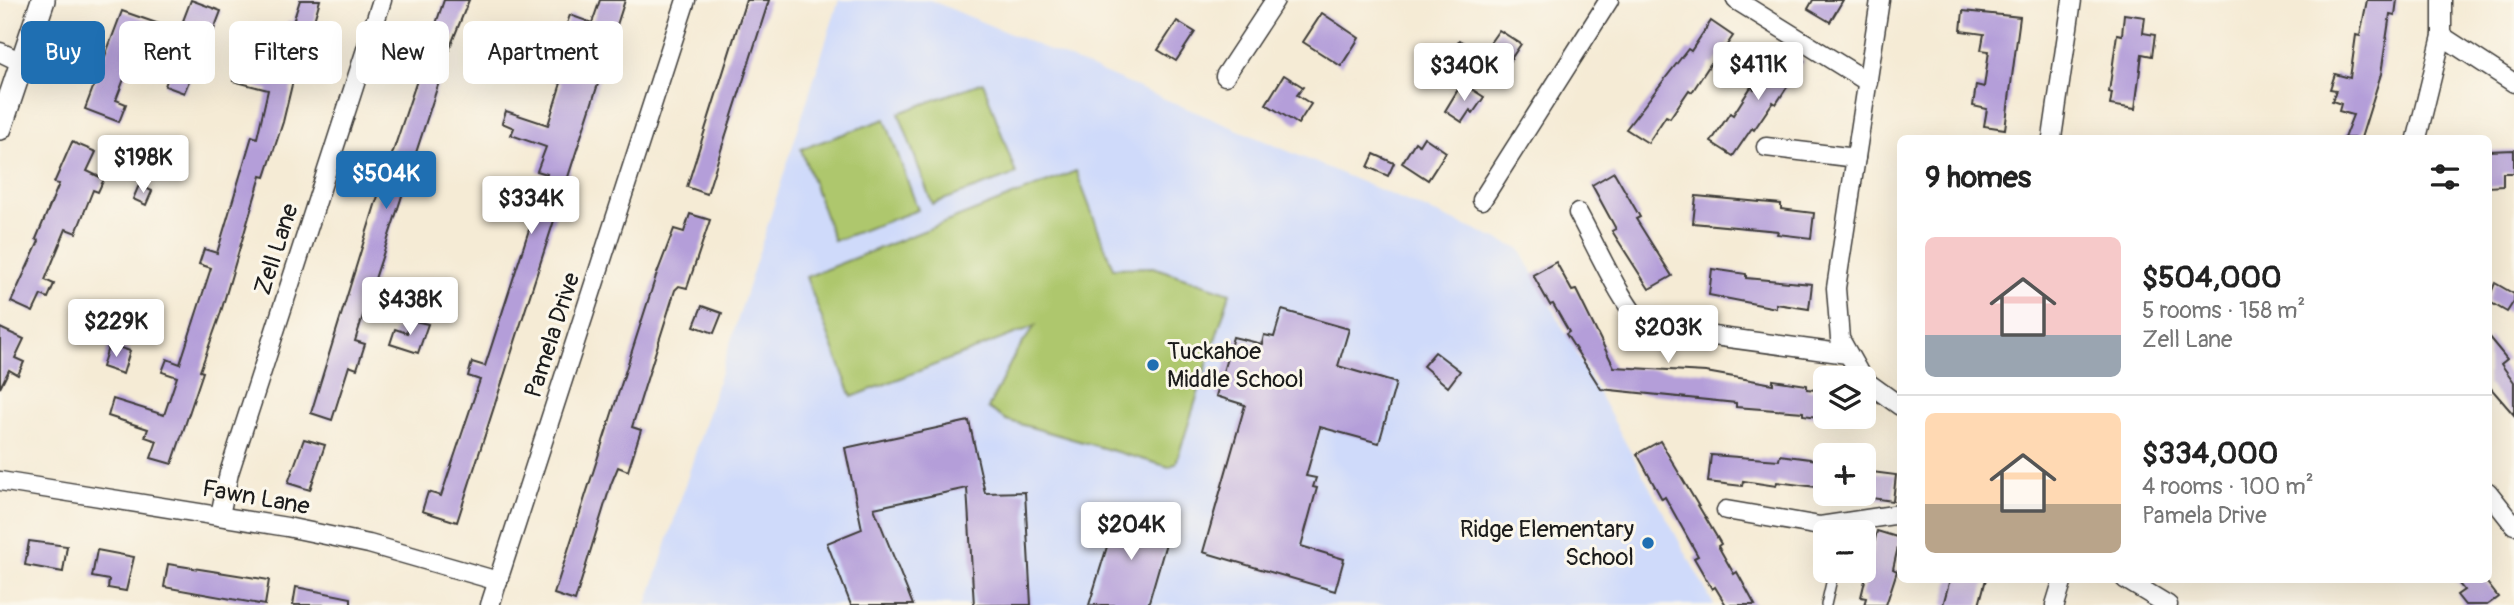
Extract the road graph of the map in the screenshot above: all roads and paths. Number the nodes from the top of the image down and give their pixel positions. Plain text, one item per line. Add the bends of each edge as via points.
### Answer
1 (43, 0) edge
2 (382, 0) edge
3 (686, 0) edge
4 (1275, 0) edge
5 (1609, 0) edge
6 (1736, 0) edge
7 (1880, 0) edge
8 (2071, 0) edge
9 (2442, 0) edge
10 (2442, 36) junction
11 (10, 57) edge
12 (1225, 76) dead end
13 (1868, 82) junction
14 (2514, 83) edge
15 (0, 128) edge
16 (2052, 135) edge
17 (2418, 135) edge
18 (1766, 147) dead end
19 (1856, 158) junction
20 (1482, 200) dead end
21 (1578, 213) dead end
22 (1847, 354) junction
23 (1855, 366) edge
24 (1876, 388) edge
25 (1897, 404) edge
26 (0, 481) edge
27 (2492, 497) edge
28 (1726, 510) dead end
29 (220, 515) junction
30 (1897, 515) edge
31 (1876, 520) edge
32 (1813, 525) edge
33 (2514, 525) edge
34 (498, 581) junction
35 (1830, 583) edge
36 (2062, 583) edge
37 (2132, 583) edge
38 (490, 605) edge
39 (1826, 605) edge
40 (2055, 605) edge
41 (2168, 605) edge

1 - 11 street
2 - 29 street, Zell Lane via 229,473
3 - 34 street, Pamela Drive
4 - 12 street
5 - 20 street
6 - 13 street
7 - 13 street
8 - 16 street
9 - 10 street
10 - 14 street
10 - 17 street
11 - 15 street via 18,83
13 - 19 street
18 - 19 street
19 - 22 street via 1836,288 1836,321
21 - 22 street via 1628,306 1647,327
22 - 23 street
24 - 25 street
26 - 29 street, Fawn Lane
27 - 33 street
28 - 32 street
29 - 34 street, Fawn Lane via 369,544
30 - 31 street
34 - 38 street, Pamela Drive
35 - 39 lane
36 - 40 street
37 - 41 street

